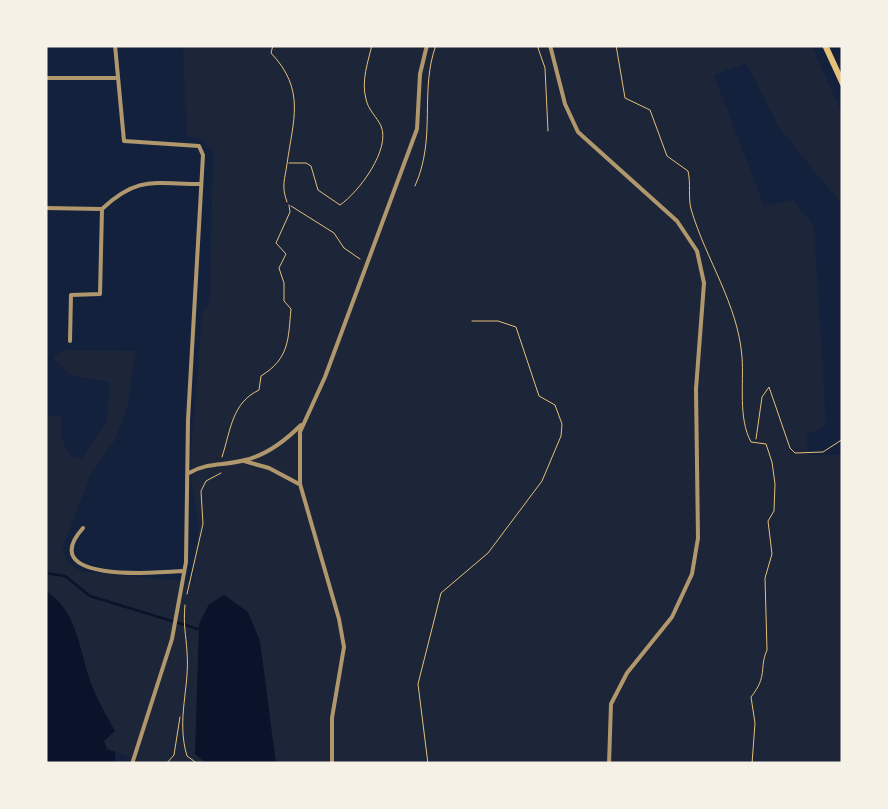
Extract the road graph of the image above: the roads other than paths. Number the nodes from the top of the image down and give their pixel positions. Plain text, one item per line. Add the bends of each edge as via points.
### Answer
1 (115, 45) edge
2 (427, 45) edge
3 (550, 45) edge
4 (825, 45) edge
5 (45, 78) edge
6 (118, 78) junction
7 (843, 84) edge
8 (201, 184) junction
9 (45, 208) edge
10 (102, 208) junction
11 (70, 340) dead end
12 (304, 422) junction
13 (244, 461) junction
14 (188, 474) junction
15 (300, 484) junction
16 (83, 528) dead end
17 (185, 571) junction
18 (132, 764) edge
19 (332, 764) edge
20 (610, 764) edge

1 - 6 street
2 - 12 street via 417,129
3 - 20 street via 578,132 677,221 696,251 704,283 692,574 672,617 627,673 612,704
4 - 7 highway
5 - 6 street
6 - 8 street via 122,139 199,146
8 - 10 street via 137,184
8 - 14 street
9 - 10 street
10 - 11 street via 100,294 71,295
12 - 13 street via 278,445
12 - 15 street
13 - 14 street
13 - 15 street
14 - 17 street
15 - 19 street via 344,647
16 - 17 street via 70,548 85,566
17 - 18 street via 172,639

